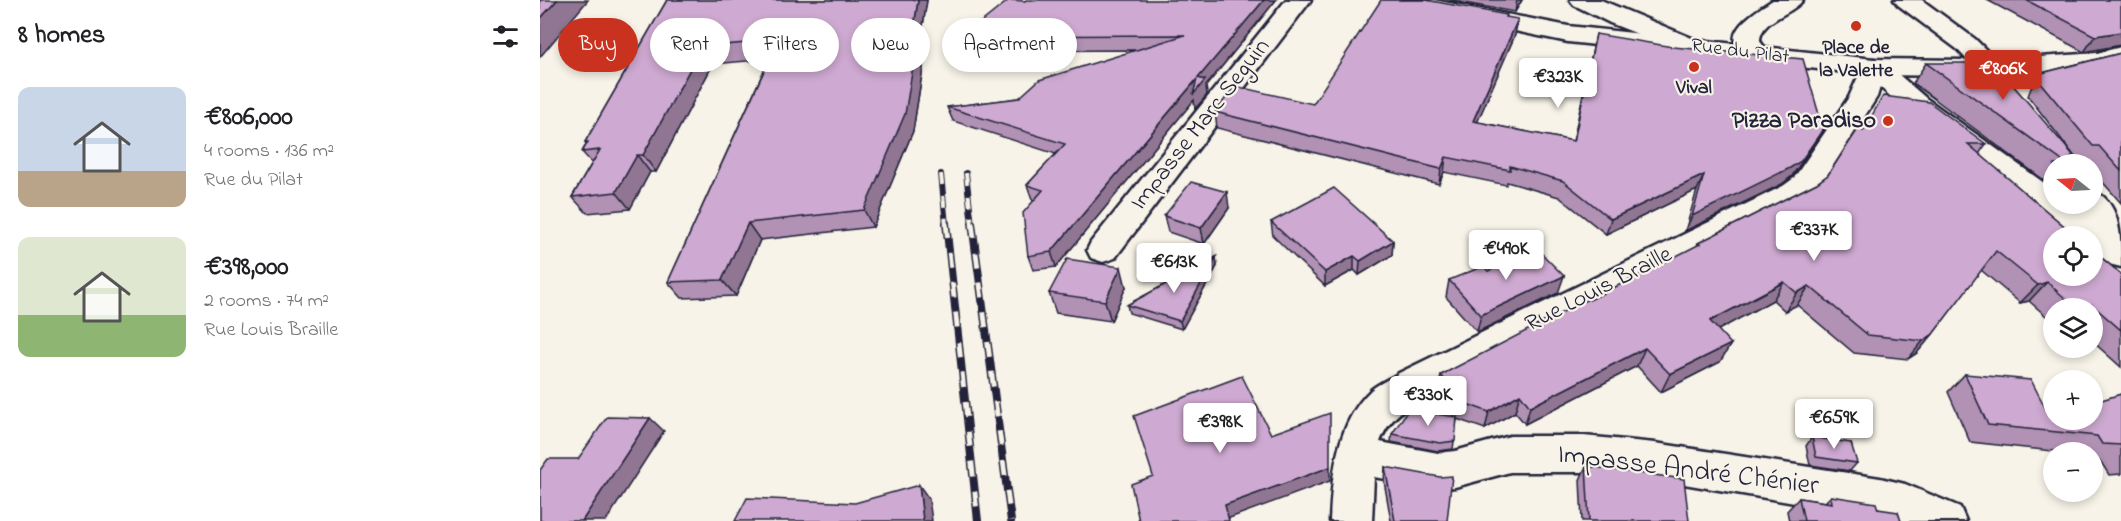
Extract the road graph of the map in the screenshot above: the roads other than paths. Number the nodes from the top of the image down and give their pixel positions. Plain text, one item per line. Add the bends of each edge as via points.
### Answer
1 (1299, 0) edge
2 (1398, 0) edge
3 (1582, 0) edge
4 (1791, 0) edge
5 (1906, 0) edge
6 (1690, 46) junction
7 (1755, 54) junction
8 (2121, 55) edge
9 (1874, 67) junction
10 (1989, 68) junction
11 (2006, 90) edge
12 (2102, 214) edge
13 (2121, 238) edge
14 (1103, 250) dead end
15 (2121, 255) edge
16 (1356, 456) junction
17 (1351, 521) edge
18 (1946, 521) edge

1 - 14 street, Impasse Marc Seguin
2 - 6 street, Rue du Pilat via 1568,34
3 - 6 street
4 - 7 street via 1761,18 1748,36
5 - 10 street via 1966,44
6 - 7 street, Rue du Pilat
7 - 9 street, Rue du Pilat
8 - 10 street, Rue du Pilat via 2097,61
9 - 10 street, Rue du Pilat
9 - 15 street via 1917,105
9 - 16 street, Rue Louis Braille via 1863,97 1805,184 1794,193 1412,384 1385,402 1366,426
10 - 11 street
12 - 13 street
16 - 17 street, Rue Louis Braille
16 - 18 street, Impasse André Chénier via 1438,471 1510,454 1549,452 1655,461 1881,497

